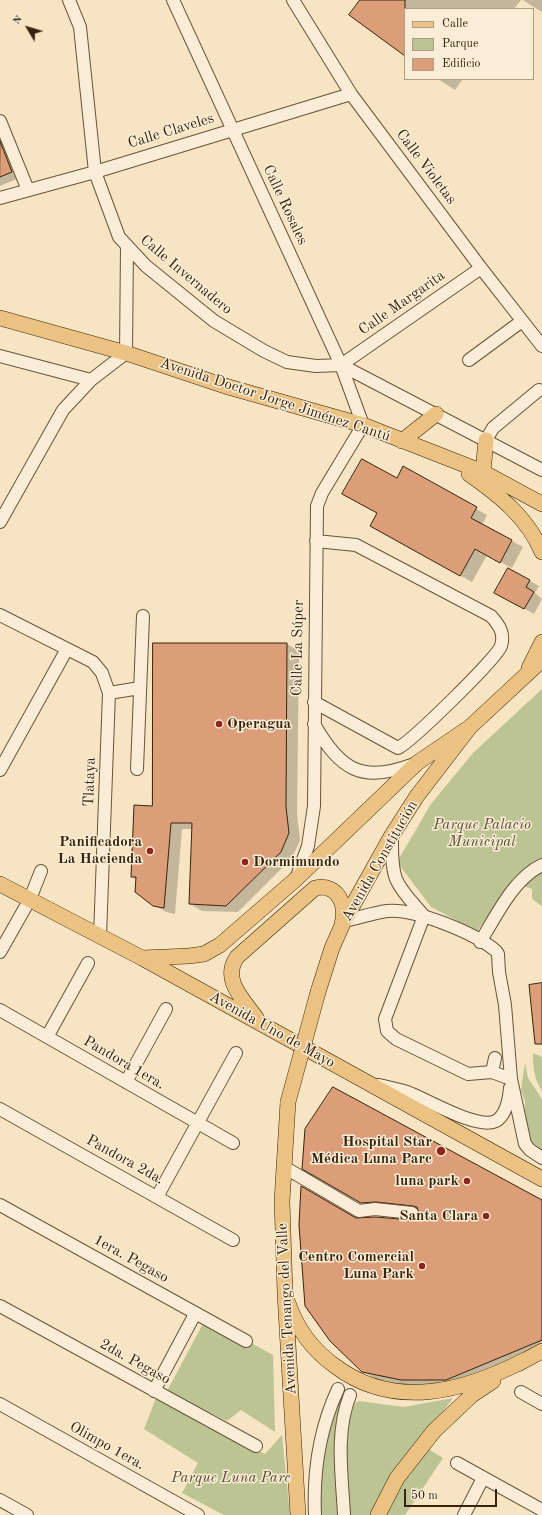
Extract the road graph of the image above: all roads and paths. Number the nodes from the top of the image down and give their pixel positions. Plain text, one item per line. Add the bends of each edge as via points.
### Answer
1 (69, 0) edge
2 (173, 0) edge
3 (293, 0) edge
4 (351, 94) junction
5 (0, 121) edge
6 (232, 128) junction
7 (95, 172) junction
8 (28, 190) junction
9 (0, 198) edge
10 (127, 246) junction
11 (481, 268) junction
12 (0, 318) edge
13 (522, 321) junction
14 (542, 346) edge
15 (126, 353) junction
16 (0, 356) edge
17 (469, 360) dead end
18 (341, 365) junction
19 (91, 380) junction
20 (539, 390) dead end
21 (436, 414) junction
22 (363, 425) junction
23 (486, 440) junction
24 (402, 441) junction
25 (449, 460) junction
26 (542, 470) edge
27 (483, 472) junction
28 (542, 504) edge
29 (0, 522) edge
30 (316, 541) junction
31 (542, 552) edge
32 (0, 615) edge
33 (143, 616) dead end
34 (542, 642) edge
35 (68, 649) junction
36 (542, 660) edge
37 (526, 675) junction
38 (140, 688) junction
39 (109, 693) junction
40 (314, 702) junction
41 (313, 723) junction
42 (470, 727) junction
43 (417, 763) junction
44 (137, 769) dead end
45 (0, 770) edge
46 (392, 835) junction
47 (542, 865) edge
48 (41, 870) dead end
49 (295, 880) junction
50 (0, 884) edge
51 (30, 899) junction
52 (424, 916) junction
53 (343, 925) junction
54 (100, 936) junction
55 (480, 942) junction
56 (0, 952) edge
57 (142, 958) junction
58 (88, 963) dead end
59 (166, 1009) dead end
60 (0, 1010) edge
61 (260, 1023) junction
62 (47, 1037) junction
63 (236, 1053) dead end
64 (495, 1058) dead end
65 (492, 1072) junction
66 (510, 1079) junction
67 (126, 1082) junction
68 (365, 1082) junction
69 (288, 1102) joint
70 (0, 1109) edge
71 (198, 1123) junction
72 (233, 1143) dead end
73 (542, 1158) edge
74 (284, 1167) junction
75 (542, 1179) edge
76 (157, 1197) junction
77 (0, 1204) edge
78 (412, 1213) dead end
79 (233, 1240) dead end
80 (285, 1293) junction
81 (0, 1306) edge
82 (195, 1314) junction
83 (246, 1341) dead end
84 (542, 1351) edge
85 (525, 1360) junction
86 (338, 1389) dead end
87 (154, 1391) junction
88 (521, 1392) dead end
89 (350, 1394) dead end
90 (0, 1404) edge
91 (542, 1404) edge
92 (256, 1446) dead end
93 (457, 1463) dead end
94 (484, 1478) junction
95 (0, 1500) edge
96 (542, 1510) edge
97 (191, 1513) edge
98 (27, 1515) edge
99 (298, 1515) edge
100 (315, 1515) edge
101 (344, 1515) edge
102 (378, 1515) edge
103 (464, 1515) edge

1 - 7 street, Calle Invernadero via 80,27
2 - 6 street, Calle Rosales
3 - 4 street, Calle Violetas
4 - 6 street, Calle Claveles
4 - 11 street, Calle Violetas
5 - 8 street
6 - 7 street, Calle Claveles
6 - 18 street, Calle Rosales
7 - 8 street, Calle Claveles
7 - 10 street, Calle Invernadero via 118,237
8 - 9 street, Calle Claveles
10 - 15 street
10 - 18 street, Calle Invernadero via 146,266 214,321 264,351 288,362 316,366
11 - 13 street, Calle Violetas
11 - 18 street, Calle Margarita
12 - 15 main road, Avenida Doctor Jorge Jiménez Cantú
13 - 14 street, Calle Violetas
13 - 17 street
15 - 19 street
15 - 22 main road, Avenida Doctor Jorge Jiménez Cantú via 225,386
16 - 19 street
18 - 21 street, Calle Invernadero
18 - 22 street, Calle Rosales
19 - 29 street via 63,410
20 - 23 street via 493,428
21 - 23 street, Calle Invernadero
21 - 24 main road
22 - 24 main road, Avenida Doctor Jorge Jiménez Cantú
22 - 30 street, Calle La Súper via 322,493 317,506
23 - 26 street, Calle Invernadero
23 - 27 main road
24 - 25 main road, Avenida Doctor Jorge Jiménez Cantú
25 - 27 main road, Avenida Doctor Jorge Jiménez Cantú
25 - 31 main road via 515,510 535,536
27 - 28 main road, Avenida Doctor Jorge Jiménez Cantú
30 - 40 street, Calle La Súper
30 - 40 street via 356,545 491,616 501,627 503,636 501,647 479,672 426,725 398,748
32 - 35 street, Tlataya
33 - 38 street
34 - 37 main road
35 - 39 street, Tlataya via 93,662 102,673
35 - 45 street
36 - 37 main road, Avenida Constitución
37 - 42 main road, Avenida Constitución
38 - 39 street
38 - 44 street
39 - 54 street, Tlataya
40 - 41 street, Calle La Súper
41 - 43 street via 338,760 361,771 386,773
41 - 49 street, Calle La Súper via 312,826 308,846
42 - 43 main road
42 - 46 main road, Avenida Constitución via 417,796
43 - 49 main road
46 - 52 street via 396,878
46 - 53 main road, Avenida Constitución
47 - 55 street via 532,870 516,885
48 - 51 street
49 - 57 main road via 220,945 204,954
50 - 51 main road, Avenida Uno de Mayo
51 - 54 main road, Avenida Uno de Mayo
51 - 56 street
52 - 53 street via 387,911
52 - 55 street
52 - 65 street via 386,1019 387,1031 396,1039 468,1074
53 - 61 main road via 344,915 339,895 329,888 315,888 237,957 231,970 233,985
53 - 69 main road, Avenida Constitución, bridge via 332,948 318,992
54 - 57 main road, Avenida Uno de Mayo
55 - 66 street via 498,954
57 - 61 main road, Avenida Uno de Mayo
58 - 62 street
59 - 67 street
60 - 62 street, Pandora 1era.
61 - 68 main road, Avenida Uno de Mayo
62 - 67 street, Pandora 1era.
63 - 71 street
64 - 65 street
65 - 66 street
66 - 68 street via 508,1101 500,1117 495,1122 487,1123 467,1118 410,1093
66 - 73 street via 525,1144
67 - 71 street, Pandora 1era.
68 - 75 main road, Avenida Uno de Mayo
69 - 74 main road, Avenida Tenango del Valle
70 - 76 street, Pandora 2da.
71 - 72 street, Pandora 1era.
71 - 76 street
74 - 78 street via 359,1211 375,1209
74 - 80 main road, Avenida Tenango del Valle via 282,1201
76 - 79 street, Pandora 2da.
77 - 82 street, 1era. Pegaso
80 - 85 main road via 302,1331 319,1353 342,1371 367,1385 400,1392 450,1389 486,1378
80 - 99 main road, Avenida Tenango del Valle
81 - 87 street, 2da. Pegaso
82 - 83 street, 1era. Pegaso
82 - 87 street
84 - 85 main road
85 - 102 main road via 472,1395 434,1431 397,1478
86 - 100 street via 318,1452 314,1488
87 - 92 street, 2da. Pegaso
88 - 91 street
89 - 101 street via 340,1438
90 - 97 street, Olimpo 1era.
93 - 94 street
94 - 96 street
94 - 103 street
95 - 98 street

